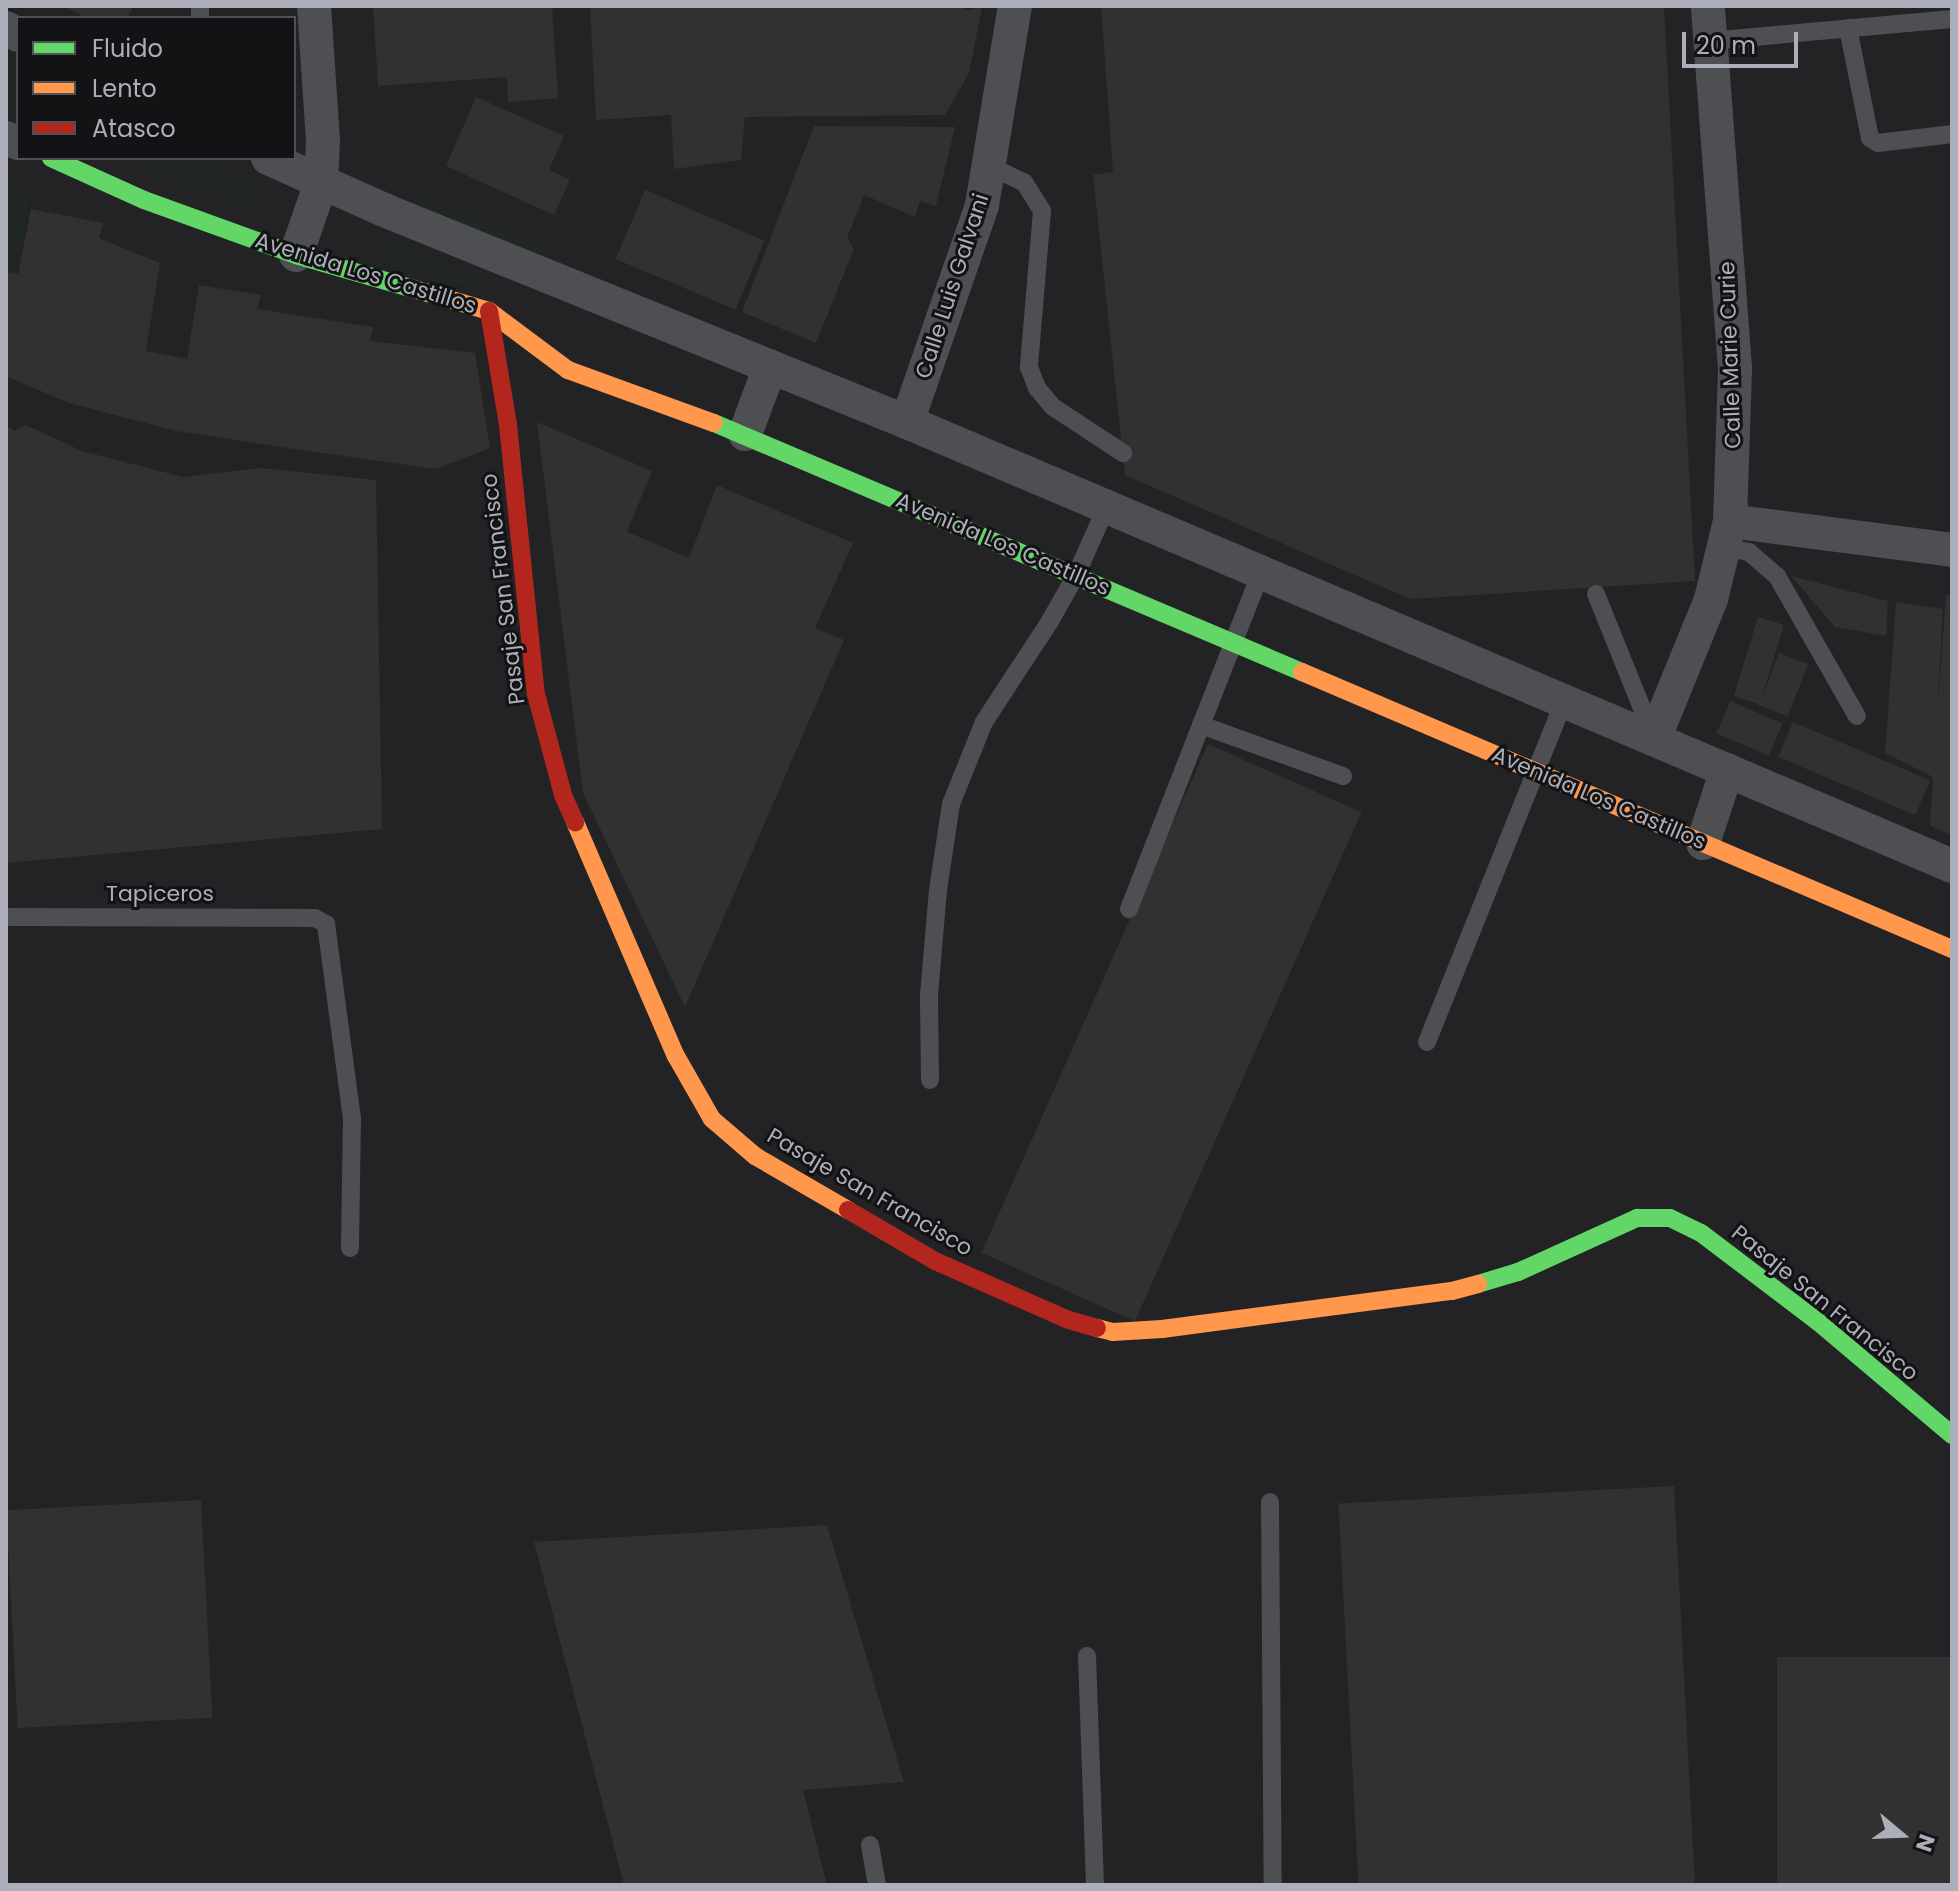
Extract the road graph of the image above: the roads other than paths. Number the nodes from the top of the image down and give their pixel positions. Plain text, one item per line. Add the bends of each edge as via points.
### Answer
1 (314, 6) edge
2 (1015, 6) edge
3 (1708, 6) edge
4 (1952, 19) edge
5 (1848, 28) junction
6 (1710, 41) junction
7 (1952, 134) edge
8 (55, 160) edge
9 (272, 160) edge
10 (989, 166) junction
11 (321, 183) junction
12 (296, 255) junction
13 (489, 311) junction
14 (770, 367) junction
15 (907, 422) junction
16 (745, 434) junction
17 (1123, 453) dead end
18 (1106, 508) junction
19 (1728, 534) junction
20 (1952, 550) edge
21 (1261, 573) junction
22 (1076, 575) junction
23 (1596, 594) dead end
24 (1234, 642) junction
25 (1564, 701) junction
26 (1857, 716) dead end
27 (1201, 725) junction
28 (1654, 739) junction
29 (1727, 770) junction
30 (1534, 771) junction
31 (1343, 776) dead end
32 (1703, 843) junction
33 (1952, 866) edge
34 (1129, 909) dead end
35 (6, 917) edge
36 (1952, 949) edge
37 (1427, 1042) dead end
38 (930, 1080) dead end
39 (350, 1248) dead end
40 (1952, 1435) edge
41 (1270, 1502) dead end
42 (1087, 1656) dead end
43 (870, 1845) dead end
44 (877, 1885) edge
45 (1095, 1885) edge
46 (1273, 1885) edge

1 - 11 street
2 - 10 street, Calle Luis Galvani
3 - 6 street, Calle Marie Curie
4 - 5 lane
5 - 6 lane
5 - 7 lane via 1870,138 1878,143
6 - 19 street, Calle Marie Curie via 1735,368
8 - 12 street, Avenida Los Castillos via 144,200
9 - 11 street
10 - 15 street, Calle Luis Galvani via 982,205
10 - 17 lane via 1024,182 1042,211 1029,367 1037,388 1053,407
11 - 12 street
11 - 14 street
12 - 13 street, Avenida Los Castillos
13 - 16 street, Avenida Los Castillos via 568,370
13 - 40 street, Pasaje San Francisco via 508,425 536,694 563,795 676,1056 712,1119 755,1156 935,1261 1069,1320 1113,1332 1452,1291 1518,1272 1637,1218 1670,1218 1701,1233 1817,1321
14 - 15 street
14 - 16 street
15 - 18 street
16 - 22 street, Avenida Los Castillos
18 - 21 street
18 - 22 lane
19 - 20 street
19 - 26 lane via 1777,576
19 - 28 street, Calle Marie Curie via 1681,678
21 - 24 lane
21 - 25 street
22 - 24 street, Avenida Los Castillos
22 - 38 lane via 984,722 951,804 929,995
23 - 28 lane
24 - 27 lane
24 - 30 street, Avenida Los Castillos
25 - 28 street
25 - 30 lane
27 - 31 lane
27 - 34 lane
28 - 29 street
29 - 32 street
29 - 33 street
30 - 32 street, Avenida Los Castillos
30 - 37 lane
32 - 36 street, Avenida Los Castillos
35 - 39 lane, Tapiceros via 315,918 326,924 352,1118
41 - 46 lane
42 - 45 lane
43 - 44 lane

